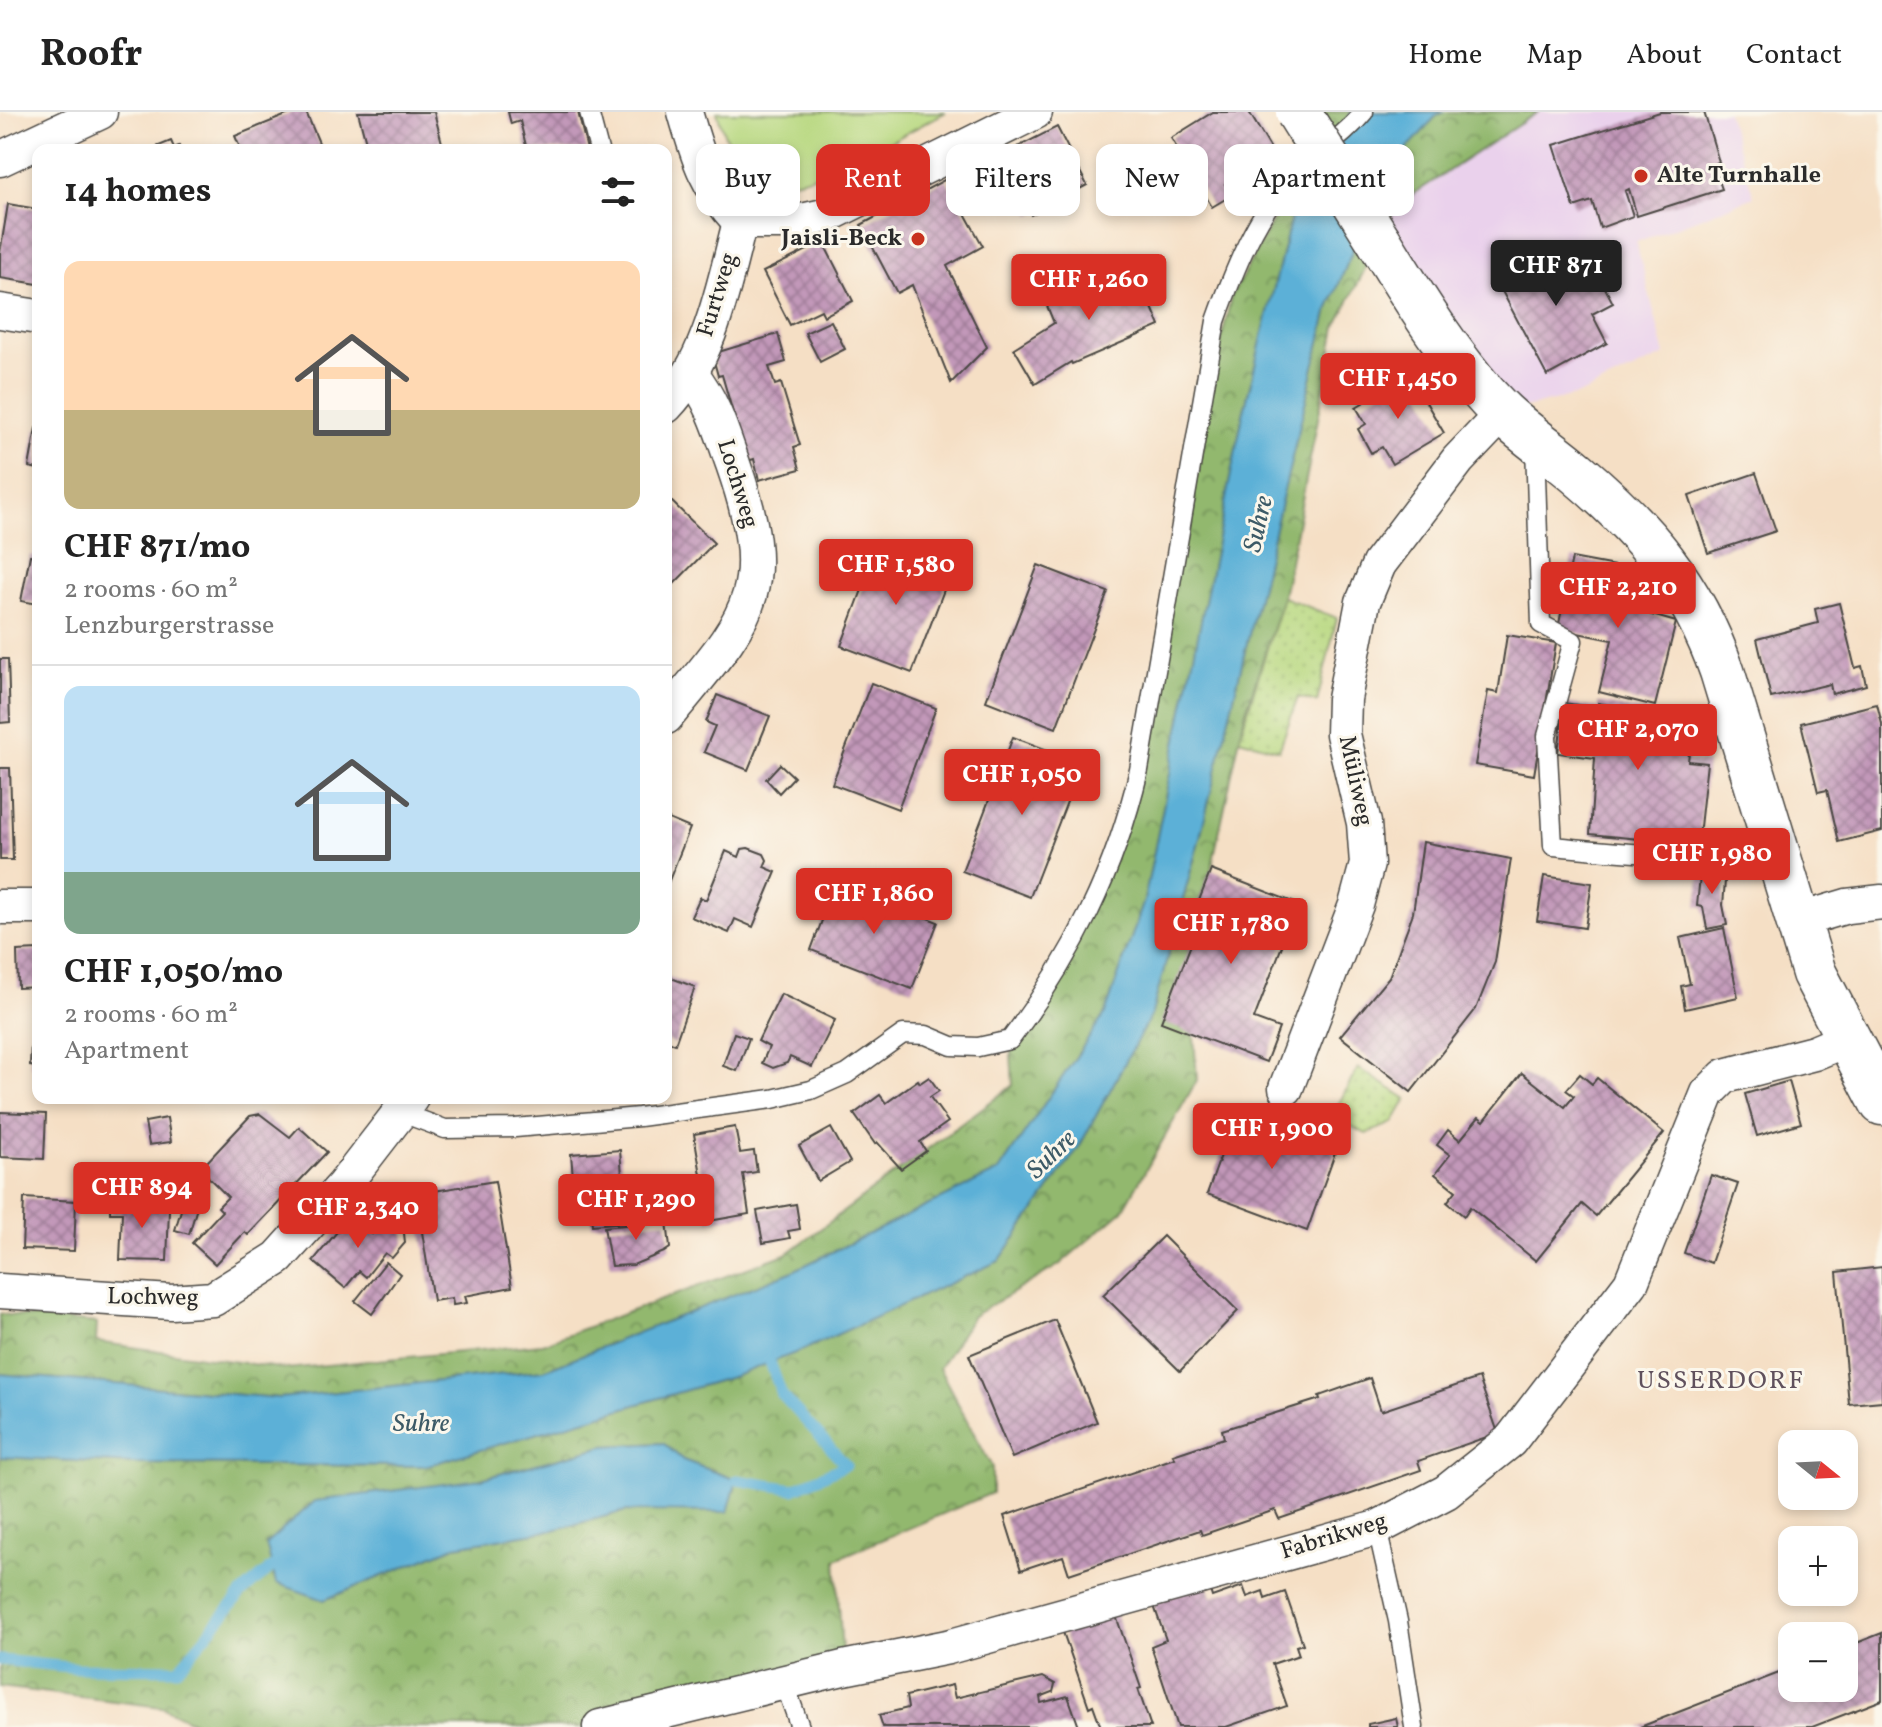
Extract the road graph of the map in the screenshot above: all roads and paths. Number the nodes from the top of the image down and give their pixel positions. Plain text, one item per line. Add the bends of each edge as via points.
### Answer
1 (100, 112) edge
2 (589, 112) edge
3 (685, 112) edge
4 (1035, 112) edge
5 (1298, 112) edge
6 (1364, 112) edge
7 (597, 144) edge
8 (0, 159) edge
9 (740, 222) junction
10 (0, 311) edge
11 (32, 316) edge
12 (692, 375) junction
13 (672, 399) edge
14 (1519, 426) junction
15 (672, 710) edge
16 (1774, 847) junction
17 (1882, 902) edge
18 (0, 907) edge
19 (32, 907) edge
20 (1797, 921) junction
21 (1847, 1039) junction
22 (1286, 1088) dead end
23 (1882, 1103) edge
24 (407, 1106) edge
25 (0, 1291) edge
26 (1377, 1528) junction
27 (784, 1682) junction
28 (600, 1727) edge
29 (800, 1727) edge
30 (1414, 1727) edge

1 - 8 street
2 - 7 lane
3 - 9 street via 702,173
4 - 9 street via 828,215 797,222
5 - 14 main road, bridge via 1451,349
6 - 24 lane via 1351,129 1293,175 1252,235 1230,282 1216,321 1125,830 1056,978 1010,1040 952,1046 926,1035 903,1034 847,1074 811,1090 639,1117 445,1129
9 - 12 street, Furtweg
10 - 11 street
12 - 13 street, Furtweg
12 - 15 street, Lochweg via 716,416 752,524 756,556 745,613 734,634
14 - 16 main road via 1653,544 1685,587 1717,657
14 - 16 lane via 1541,624 1573,641 1547,736 1553,846 1682,858
14 - 22 street, Müliweg via 1458,460 1368,584 1344,699 1343,734 1364,823 1367,864
16 - 20 main road
17 - 20 street
18 - 19 street
20 - 21 main road via 1814,973
21 - 23 main road
21 - 26 street, Fabrikweg via 1725,1076 1708,1093 1631,1283 1537,1411 1510,1441 1446,1492
24 - 25 street, Lochweg via 278,1258 213,1299 171,1302
26 - 27 street, Fabrikweg via 948,1647
26 - 30 lane
27 - 28 street, Fabrikweg
27 - 29 lane

